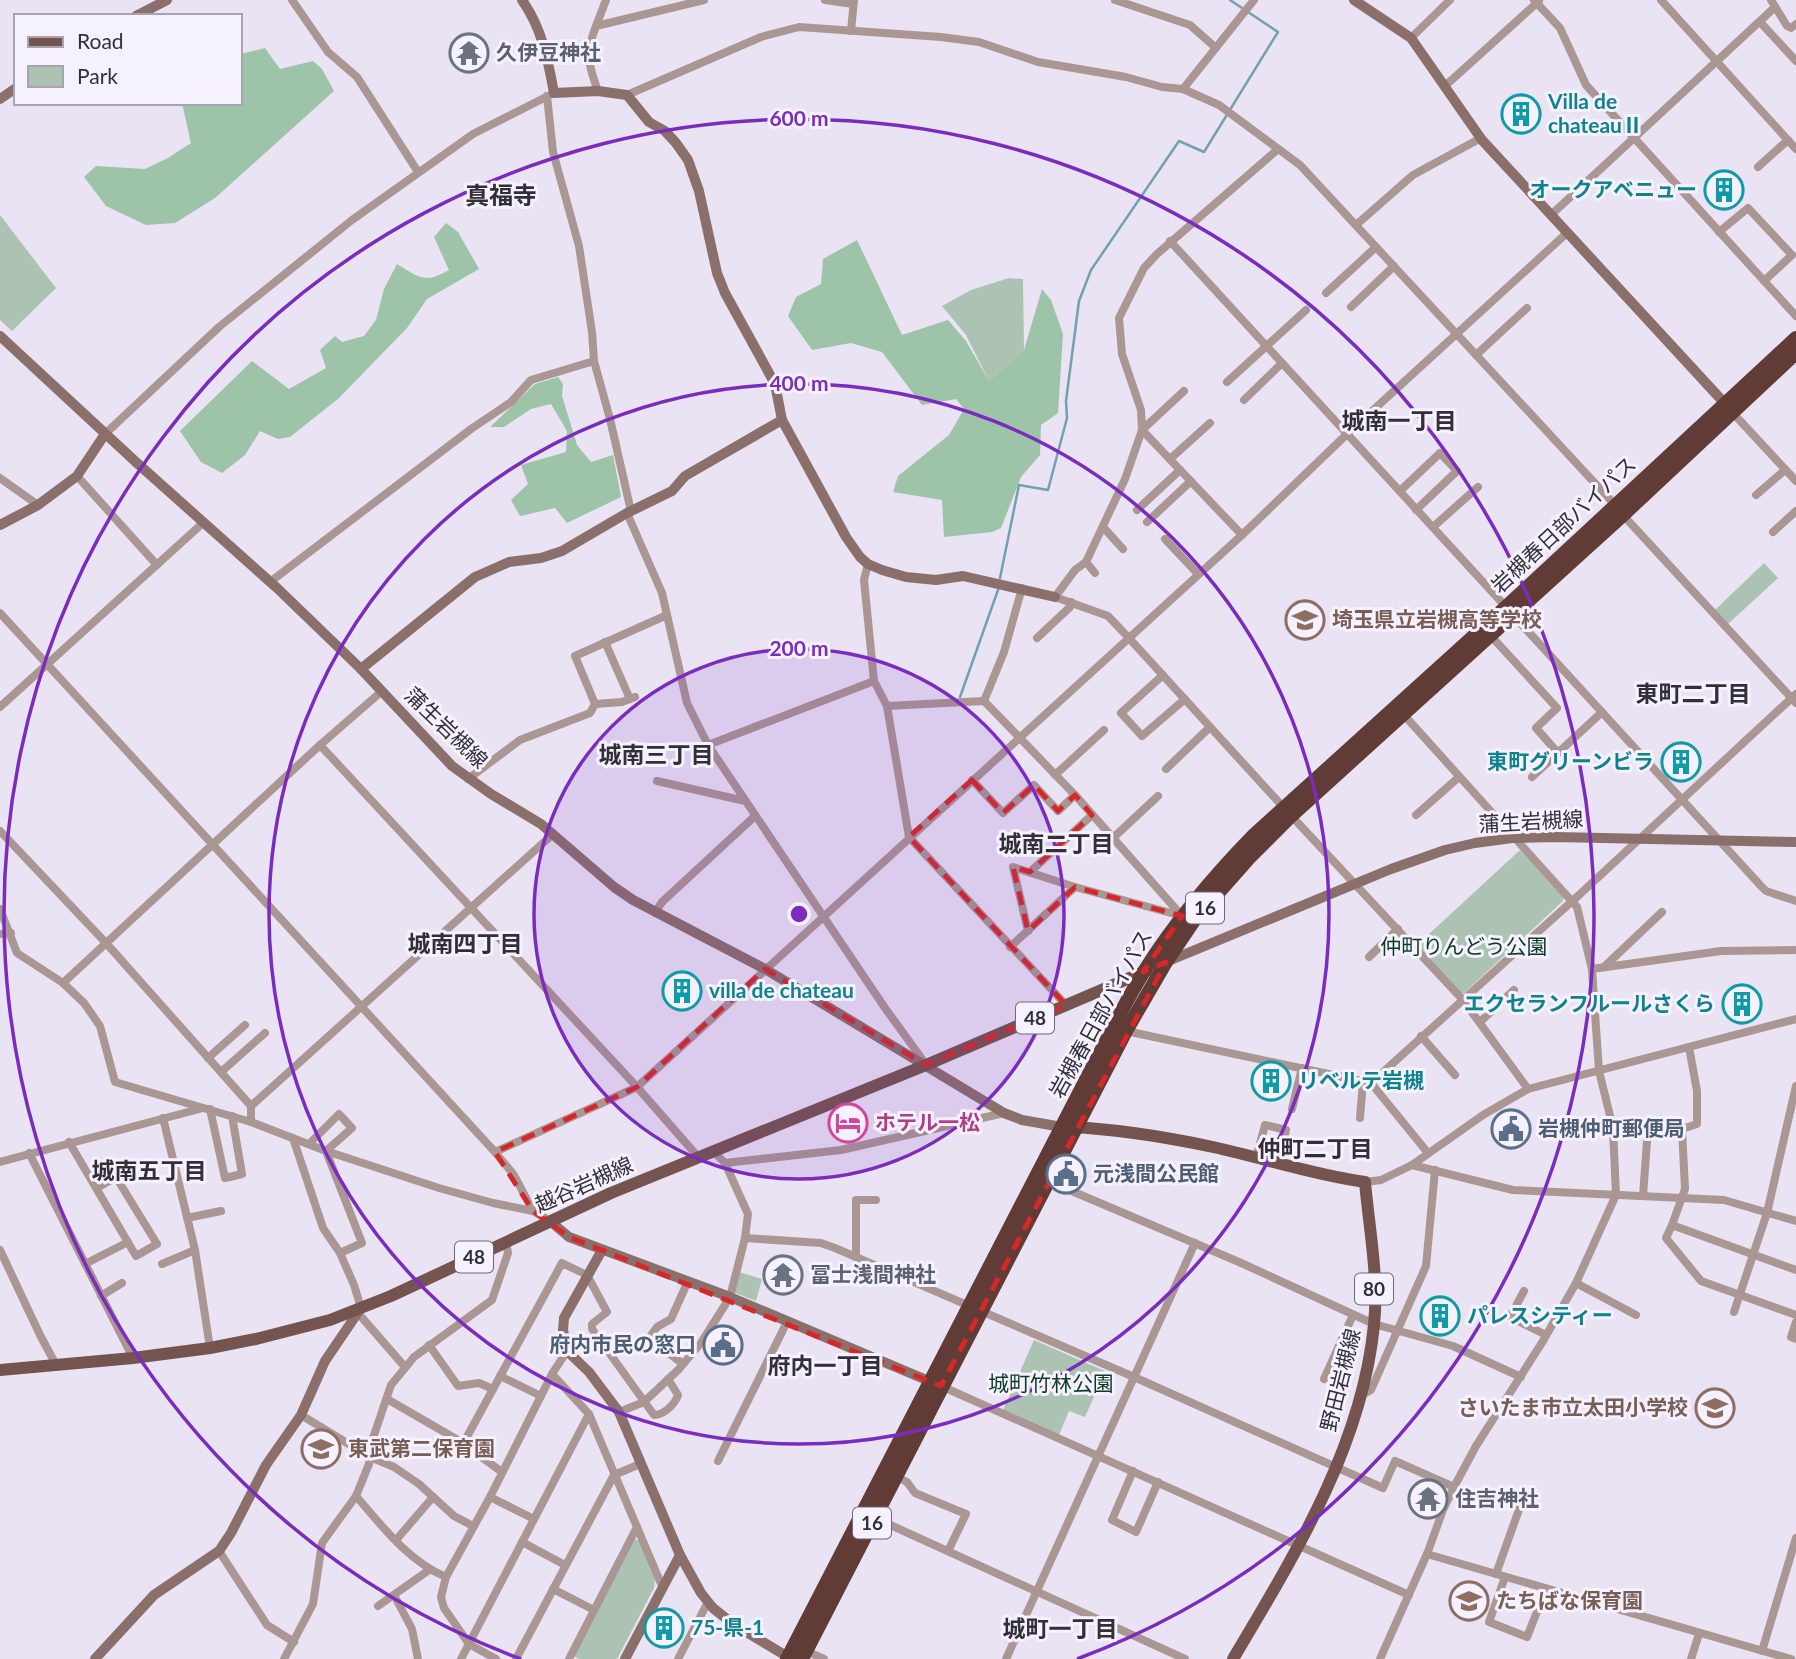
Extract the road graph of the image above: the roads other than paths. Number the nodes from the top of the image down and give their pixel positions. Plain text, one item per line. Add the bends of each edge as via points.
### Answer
1 (167, 0) edge
2 (292, 0) edge
3 (522, 0) edge
4 (606, 0) edge
5 (704, 0) edge
6 (825, 0) edge
7 (1115, 0) edge
8 (1254, 0) edge
9 (1354, 0) edge
10 (1450, 0) edge
11 (1661, 0) edge
12 (1537, 1) edge
13 (854, 2) edge
14 (1773, 4) edge
15 (140, 14) edge
16 (1760, 22) junction
17 (1796, 24) edge
18 (596, 26) junction
19 (851, 31) junction
20 (1411, 38) junction
21 (1216, 48) junction
22 (1796, 61) edge
23 (1716, 63) junction
24 (1445, 86) junction
25 (1183, 89) junction
26 (598, 91) junction
27 (550, 95) junction
28 (627, 95) junction
29 (1481, 138) junction
30 (1634, 138) junction
31 (1788, 140) junction
32 (1796, 149) edge
33 (1278, 150) junction
34 (1758, 167) dead end
35 (418, 172) junction
36 (1552, 214) junction
37 (1356, 225) junction
38 (1567, 232) junction
39 (1719, 232) junction
40 (1170, 241) junction
41 (1376, 247) junction
42 (1394, 266) junction
43 (1764, 281) junction
44 (1326, 293) dead end
45 (1351, 307) dead end
46 (1527, 308) dead end
47 (1306, 310) dead end
48 (1796, 316) edge
49 (1457, 335) junction
50 (0, 336) edge
51 (1796, 338) edge
52 (1266, 346) junction
53 (1796, 353) edge
54 (1476, 355) junction
55 (594, 361) junction
56 (1282, 363) junction
57 (1227, 382) dead end
58 (1184, 391) dead end
59 (1244, 400) dead end
60 (1729, 408) junction
61 (782, 420) junction
62 (1210, 422) dead end
63 (1142, 430) junction
64 (105, 434) junction
65 (1347, 434) junction
66 (1170, 459) junction
67 (1180, 470) junction
68 (1785, 470) junction
69 (77, 477) junction
70 (0, 478) edge
71 (1191, 481) junction
72 (1796, 481) edge
73 (1478, 487) dead end
74 (1400, 491) junction
75 (1756, 495) dead end
76 (38, 505) junction
77 (1416, 509) junction
78 (1137, 510) dead end
79 (1620, 511) junction
80 (1796, 511) edge
81 (629, 512) junction
82 (204, 522) junction
83 (1147, 522) dead end
84 (0, 525) edge
85 (1103, 527) junction
86 (1433, 527) junction
87 (1773, 532) dead end
88 (1242, 535) junction
89 (1165, 540) dead end
90 (1123, 549) dead end
91 (1086, 562) junction
92 (867, 564) junction
93 (157, 565) junction
94 (1095, 573) dead end
95 (1198, 574) junction
96 (270, 582) junction
97 (1022, 588) junction
98 (1055, 597) junction
99 (1071, 602) junction
100 (1510, 611) junction
101 (0, 613) edge
102 (667, 615) junction
103 (1128, 636) junction
104 (1491, 636) junction
105 (1037, 638) dead end
106 (605, 642) junction
107 (47, 664) junction
108 (361, 669) junction
109 (1163, 675) junction
110 (874, 681) junction
111 (382, 691) junction
112 (1794, 698) edge
113 (1185, 699) junction
114 (984, 701) junction
115 (594, 704) junction
116 (887, 706) junction
117 (0, 707) edge
118 (1602, 712) junction
119 (1404, 715) junction
120 (1210, 727) junction
121 (1104, 730) dead end
122 (1019, 737) junction
123 (320, 745) junction
124 (708, 745) junction
125 (1558, 753) junction
126 (1166, 769) dead end
127 (1055, 775) junction
128 (1459, 777) junction
129 (1532, 777) dead end
130 (468, 779) junction
131 (972, 780) junction
132 (657, 781) dead end
133 (1075, 795) junction
134 (1158, 796) dead end
135 (1682, 799) junction
136 (745, 801) junction
137 (1287, 812) junction
138 (1092, 815) junction
139 (755, 816) junction
140 (1416, 816) dead end
141 (0, 831) edge
142 (553, 834) junction
143 (909, 837) junction
144 (1113, 838) junction
145 (1512, 838) junction
146 (1640, 839) junction
147 (1719, 841) junction
148 (1796, 842) edge
149 (212, 844) junction
150 (1030, 872) junction
151 (1355, 884) junction
152 (1075, 887) junction
153 (1572, 901) junction
154 (1796, 901) edge
155 (471, 906) junction
156 (0, 909) edge
157 (1662, 912) dead end
158 (655, 913) junction
159 (824, 916) junction
160 (1182, 916) junction
161 (1398, 929) junction
162 (1028, 931) junction
163 (11, 933) junction
164 (0, 934) edge
165 (106, 943) junction
166 (1010, 947) junction
167 (1796, 950) edge
168 (1369, 957) dead end
169 (1166, 962) junction
170 (1604, 967) junction
171 (765, 969) junction
172 (1592, 969) junction
173 (1143, 972) junction
174 (63, 983) junction
175 (1514, 990) dead end
176 (1462, 1000) junction
177 (1066, 1005) junction
178 (361, 1007) junction
179 (1796, 1019) edge
180 (1480, 1022) junction
181 (245, 1024) dead end
182 (1126, 1031) junction
183 (265, 1033) dead end
184 (1421, 1036) junction
185 (1689, 1047) junction
186 (208, 1058) junction
187 (926, 1065) junction
188 (1302, 1068) junction
189 (1600, 1071) junction
190 (221, 1072) junction
191 (1455, 1074) dead end
192 (1367, 1082) junction
193 (1796, 1086) edge
194 (637, 1087) junction
195 (1528, 1089) junction
196 (251, 1106) junction
197 (207, 1108) junction
198 (1292, 1109) dead end
199 (1004, 1113) junction
200 (232, 1116) junction
201 (163, 1118) junction
202 (1360, 1118) dead end
203 (251, 1122) junction
204 (1069, 1127) junction
205 (1682, 1129) junction
206 (293, 1138) junction
207 (69, 1142) junction
208 (309, 1144) junction
209 (326, 1151) junction
210 (495, 1152) junction
211 (29, 1153) junction
212 (714, 1153) junction
213 (1428, 1153) junction
214 (699, 1158) junction
215 (1256, 1158) junction
216 (0, 1162) edge
217 (725, 1163) junction
218 (1279, 1163) junction
219 (1412, 1165) junction
220 (1434, 1170) junction
221 (1048, 1181) junction
222 (1365, 1182) junction
223 (97, 1188) junction
224 (1616, 1195) junction
225 (1643, 1196) junction
226 (1681, 1198) junction
227 (876, 1200) dead end
228 (222, 1211) dead end
229 (533, 1211) junction
230 (1767, 1213) junction
231 (187, 1218) junction
232 (1796, 1221) edge
233 (550, 1222) junction
234 (1672, 1225) junction
235 (745, 1238) junction
236 (128, 1242) junction
237 (506, 1242) junction
238 (1195, 1243) junction
239 (0, 1250) edge
240 (195, 1250) junction
241 (602, 1250) junction
242 (340, 1253) junction
243 (1754, 1253) junction
244 (856, 1257) junction
245 (85, 1264) junction
246 (162, 1264) dead end
247 (1796, 1270) edge
248 (587, 1275) junction
249 (688, 1281) junction
250 (122, 1283) dead end
251 (1576, 1283) junction
252 (1524, 1291) dead end
253 (1740, 1294) junction
254 (101, 1296) junction
255 (730, 1297) junction
256 (976, 1309) junction
257 (359, 1310) junction
258 (1734, 1312) dead end
259 (1353, 1315) junction
260 (1636, 1315) dead end
261 (1796, 1315) edge
262 (787, 1322) junction
263 (1796, 1322) edge
264 (1374, 1324) junction
265 (1396, 1331) junction
266 (1546, 1335) junction
267 (1796, 1339) edge
268 (429, 1345) junction
269 (210, 1348) junction
270 (567, 1351) junction
271 (133, 1358) junction
272 (55, 1363) junction
273 (683, 1364) junction
274 (405, 1367) junction
275 (0, 1370) edge
276 (552, 1374) junction
277 (500, 1376) junction
278 (1134, 1377) junction
279 (1521, 1377) junction
280 (668, 1379) junction
281 (1324, 1379) dead end
282 (936, 1384) junction
283 (493, 1390) junction
284 (1362, 1395) junction
285 (541, 1396) junction
286 (387, 1399) junction
287 (644, 1402) junction
288 (619, 1412) junction
289 (589, 1414) junction
290 (301, 1415) junction
291 (463, 1444) junction
292 (1100, 1455) junction
293 (370, 1457) junction
294 (718, 1461) dead end
295 (640, 1464) junction
296 (1336, 1467) junction
297 (1133, 1471) junction
298 (502, 1472) junction
299 (614, 1475) junction
300 (895, 1476) junction
301 (1158, 1482) junction
302 (1454, 1487) junction
303 (356, 1496) junction
304 (433, 1497) junction
305 (490, 1497) junction
306 (1521, 1504) dead end
307 (534, 1519) junction
308 (886, 1523) dead end
309 (473, 1527) junction
310 (637, 1528) junction
311 (1796, 1538) edge
312 (396, 1540) junction
313 (522, 1542) junction
314 (1300, 1545) junction
315 (219, 1551) junction
316 (948, 1552) junction
317 (680, 1555) junction
318 (1427, 1555) junction
319 (565, 1566) junction
320 (429, 1570) junction
321 (1501, 1576) junction
322 (446, 1577) junction
323 (662, 1586) junction
324 (553, 1589) junction
325 (1546, 1589) junction
326 (1037, 1592) junction
327 (394, 1595) junction
328 (1409, 1595) junction
329 (708, 1602) junction
330 (378, 1606) dead end
331 (594, 1609) junction
332 (1699, 1634) junction
333 (294, 1642) junction
334 (469, 1644) junction
335 (1762, 1651) junction
336 (796, 1657) edge
337 (95, 1659) edge
338 (284, 1659) edge
339 (418, 1659) edge
340 (461, 1659) edge
341 (496, 1659) edge
342 (516, 1659) edge
343 (569, 1659) edge
344 (625, 1659) edge
345 (678, 1659) edge
346 (824, 1659) edge
347 (1006, 1659) edge
348 (1185, 1659) edge
349 (1233, 1659) edge
350 (1380, 1659) edge
351 (1691, 1659) edge
352 (1791, 1659) edge

1 - 15 street
2 - 35 street via 328,52 357,77
3 - 27 street via 545,48
4 - 18 street
5 - 18 street
6 - 13 street
7 - 21 street via 1190,25
8 - 21 street
9 - 20 street
10 - 20 street
11 - 23 street
12 - 24 street
12 - 30 street via 1560,28 1586,85
13 - 19 street
14 - 16 street
14 - 17 street via 1787,26
16 - 22 street
16 - 23 street
18 - 26 street via 587,53
19 - 25 street via 979,42 1038,62
19 - 28 street via 799,27 761,37
20 - 24 street
21 - 25 street
23 - 30 street
23 - 31 street
24 - 29 street
25 - 33 street via 1219,105
26 - 27 street
26 - 28 street
27 - 35 street via 473,134
27 - 55 street via 553,152 579,246
28 - 61 street via 688,160 717,274 775,384
29 - 36 street
29 - 37 street via 1413,175
30 - 36 street
30 - 39 street
31 - 32 street
31 - 34 street
33 - 37 street via 1300,165
33 - 40 street
35 - 64 street via 219,327
36 - 38 street
37 - 41 street
38 - 49 street
38 - 60 street
39 - 43 street
39 - 43 street via 1748,208 1774,236 1791,256
40 - 52 street
40 - 63 street via 1144,268 1119,318 1122,354
41 - 42 street
41 - 44 street
42 - 45 street
42 - 49 street
43 - 48 street
46 - 54 street
47 - 52 street
49 - 54 street
49 - 65 street
50 - 64 street, 蒲生岩槻線
51 - 60 highway, 岩槻春日部バイパス / 16
52 - 56 street
52 - 57 street
53 - 60 highway, 岩槻春日部バイパス / 16
54 - 79 street
55 - 81 street
55 - 96 street via 531,380 510,402
56 - 59 street
56 - 65 street
58 - 63 street
60 - 68 street
60 - 79 highway, 岩槻春日部バイパス / 16
61 - 81 street via 685,476 672,491
61 - 92 street via 846,537
62 - 66 street
63 - 66 street
63 - 85 street
64 - 69 street
64 - 82 street, 蒲生岩槻線
65 - 74 street
65 - 88 street
66 - 67 street
67 - 71 street
67 - 78 street
68 - 72 street
68 - 75 street
69 - 76 street
69 - 93 street
70 - 76 street
71 - 83 street
71 - 88 street
73 - 86 street
74 - 77 street
74 - 77 street via 1440,453 1457,471
76 - 84 street
77 - 86 street
79 - 100 highway, 岩槻春日部バイパス / 16
79 - 112 street
80 - 87 street
81 - 102 street
81 - 108 street via 555,555 509,562 475,577
82 - 93 street
82 - 96 street, 蒲生岩槻線
85 - 90 street
85 - 91 street
86 - 100 street
88 - 95 street
89 - 95 street
91 - 94 street
91 - 98 street
92 - 97 street via 906,577 936,580 963,576
92 - 110 street via 864,580
93 - 107 street
95 - 103 street
96 - 108 street, 蒲生岩槻線
97 - 98 street
97 - 114 street via 1004,653
98 - 99 street
99 - 103 street via 1108,616
99 - 105 street
100 - 104 highway, 岩槻春日部バイパス / 16
100 - 118 street
100 - 137 highway, 岩槻春日部バイパス / 16
101 - 107 street
102 - 106 street
102 - 124 street via 687,703
103 - 109 street
103 - 122 street
104 - 119 highway, 岩槻春日部バイパス / 16
104 - 125 street via 1557,708 1536,728
106 - 115 street via 575,656
106 - 115 street via 633,698
107 - 117 street
107 - 149 street
108 - 111 street, 蒲生岩槻線
109 - 113 street
109 - 113 street via 1121,713 1142,736
110 - 116 street
110 - 124 street
111 - 123 street
111 - 130 street, 蒲生岩槻線
112 - 135 street
113 - 120 street
114 - 116 street
114 - 122 street
115 - 130 street via 590,713 520,740
116 - 143 street
118 - 125 street
118 - 135 street
119 - 128 street
119 - 137 highway, 岩槻春日部バイパス / 16
120 - 126 street
120 - 137 street
121 - 127 street
122 - 127 street
122 - 131 street
123 - 149 street
123 - 155 street
124 - 136 street
125 - 129 street
127 - 133 street
128 - 140 street
128 - 145 street
130 - 142 street, 蒲生岩槻線
131 - 133 street via 1003,813 1034,785 1058,811
131 - 143 street
132 - 136 street
133 - 138 street
134 - 144 street
135 - 146 street
135 - 147 street
136 - 139 street
137 - 151 street
137 - 160 highway, 岩槻春日部バイパス / 16 via 1218,872
137 - 169 highway, 岩槻春日部バイパス / 16 via 1195,919
138 - 144 street
138 - 150 street
139 - 158 street
139 - 159 street
141 - 165 street
142 - 155 street
142 - 158 street, 蒲生岩槻線 via 614,887
143 - 159 street
143 - 166 street
144 - 160 street
145 - 146 street, 蒲生岩槻線
145 - 151 street, 蒲生岩槻線 via 1445,850
145 - 153 street
146 - 147 street, 蒲生岩槻線
146 - 153 street
147 - 148 street, 蒲生岩槻線
147 - 154 street via 1766,891
149 - 165 street
149 - 178 street
150 - 152 street
150 - 162 street via 1013,867
151 - 161 street
151 - 169 street, 蒲生岩槻線
152 - 160 street
152 - 162 street
153 - 172 street
153 - 176 street
155 - 178 street
155 - 194 street
156 - 163 street
157 - 170 street
158 - 171 street, 蒲生岩槻線
159 - 171 street
159 - 187 street
160 - 173 highway, 岩槻春日部バイパス / 16
161 - 168 street
161 - 176 street
162 - 166 street
163 - 164 street
163 - 174 street via 17,953
165 - 174 street
165 - 186 street
166 - 177 street
167 - 170 street via 1721,951
169 - 173 main road, 越谷岩槻線 / 48
169 - 182 highway, 岩槻春日部バイパス / 16
170 - 172 street
171 - 187 street, 蒲生岩槻線
171 - 194 street
172 - 189 street
173 - 177 main road, 越谷岩槻線 / 48
173 - 204 highway, 岩槻春日部バイパス / 16
174 - 197 street via 100,1026 115,1082
175 - 180 street
176 - 180 street
176 - 184 street
177 - 187 main road, 越谷岩槻線 / 48
178 - 196 street
178 - 210 street
179 - 185 street
180 - 195 street
181 - 186 street
182 - 188 street
182 - 204 highway, 岩槻春日部バイパス / 16
183 - 190 street
184 - 191 street
184 - 192 street
185 - 189 street
185 - 205 street via 1697,1124
186 - 190 street
187 - 199 street, 蒲生岩槻線
187 - 212 main road, 越谷岩槻線 / 48
188 - 192 street
188 - 198 street
189 - 195 street
189 - 224 street via 1613,1128
190 - 196 street
192 - 202 street
192 - 213 street
193 - 230 street
194 - 210 street
194 - 214 street
195 - 213 street
196 - 203 street
197 - 200 street
197 - 200 street via 225,1178 242,1174
197 - 201 street
199 - 204 street, 蒲生岩槻線
199 - 217 street via 841,1150
200 - 203 street
201 - 207 street
201 - 231 street
203 - 206 street
204 - 215 main road via 1147,1135
204 - 221 highway, 岩槻春日部バイパス / 16
204 - 256 highway, 岩槻春日部バイパス / 16
205 - 225 street via 1648,1128
205 - 226 street via 1685,1189
206 - 208 street
206 - 242 street via 323,1228
207 - 211 street
207 - 223 street
208 - 209 street
208 - 209 street via 339,1115 352,1128
209 - 229 street via 439,1188
209 - 242 street via 362,1243
210 - 229 street via 514,1175
211 - 216 street
211 - 245 street
212 - 214 main road, 越谷岩槻線 / 48
212 - 217 street
213 - 219 street
214 - 233 main road, 越谷岩槻線 / 48
215 - 218 main road
215 - 218 street via 1265,1125 1286,1130
217 - 235 street via 748,1214
218 - 222 main road
219 - 220 street
219 - 222 street via 1381,1180
220 - 224 street via 1513,1190
220 - 265 street via 1426,1266
221 - 238 street
221 - 256 highway, 岩槻春日部バイパス / 16
222 - 264 main road, 野田岩槻線 / 80
223 - 236 street
223 - 236 street via 116,1177 157,1244 136,1256
224 - 225 street
224 - 251 street
225 - 226 street
226 - 230 street via 1724,1200
226 - 234 street
227 - 244 street via 856,1200
228 - 231 street
229 - 233 street
230 - 232 street
230 - 243 street
231 - 240 street
233 - 237 main road, 越谷岩槻線 / 48
233 - 241 street via 569,1237
234 - 243 street
234 - 253 street via 1666,1238 1701,1281
235 - 244 street via 821,1243
235 - 255 street
236 - 245 street
237 - 257 main road, 越谷岩槻線 / 48
237 - 268 street via 508,1253 492,1300
238 - 259 street
238 - 278 street
239 - 272 street
240 - 246 street
240 - 269 street
241 - 248 street
241 - 249 street
242 - 257 street
243 - 247 street
243 - 253 street
244 - 256 street
245 - 254 street
248 - 270 street via 564,1318
248 - 277 street via 562,1263
248 - 287 street via 607,1312 592,1329
249 - 255 street
249 - 273 street via 671,1319 649,1338
250 - 254 street
251 - 260 street
251 - 266 street
252 - 266 street via 1510,1317
253 - 258 street
253 - 261 street
254 - 271 street
255 - 262 street
255 - 273 street
256 - 278 street
256 - 282 highway, 岩槻春日部バイパス / 16
257 - 269 main road, 越谷岩槻線 / 48
257 - 274 street
257 - 290 street via 326,1361
259 - 264 street
259 - 281 street
262 - 282 street
262 - 294 street
263 - 267 street via 1791,1337
264 - 265 street
264 - 284 main road, 野田岩槻線 / 80
265 - 279 street via 1453,1346
265 - 284 street via 1371,1390
266 - 279 street
268 - 274 street
268 - 283 street via 458,1386 479,1383
269 - 271 main road, 越谷岩槻線 / 48
270 - 276 street
270 - 288 street
271 - 272 main road, 越谷岩槻線 / 48
272 - 275 main road, 越谷岩槻線 / 48
273 - 280 street
274 - 286 street
276 - 285 street
276 - 289 street
277 - 283 street
277 - 285 street
278 - 292 street
278 - 296 street
279 - 302 street
280 - 287 street
280 - 287 street via 678,1395 676,1403 654,1415
282 - 292 street
282 - 300 highway, 岩槻春日部バイパス / 16
282 - 336 highway, 岩槻春日部バイパス / 16
283 - 291 street
284 - 296 main road, 野田岩槻線 / 80
285 - 298 street
286 - 291 street
286 - 293 street
287 - 288 street
288 - 295 street
289 - 299 street
289 - 307 street
290 - 293 street
290 - 315 street via 266,1465
291 - 298 street
292 - 297 street
292 - 326 street
293 - 303 street
293 - 304 street via 394,1467
295 - 299 street
295 - 317 street
296 - 302 street via 1383,1488 1395,1461
296 - 314 main road, 野田岩槻線 / 80
297 - 301 street
297 - 301 street via 1112,1520 1136,1532
298 - 305 street
299 - 310 street
299 - 319 street
300 - 316 street via 915,1493 966,1514
300 - 336 highway, 岩槻春日部バイパス / 16
301 - 314 street
302 - 318 street
303 - 312 street
303 - 333 street via 322,1544 313,1604
304 - 309 street
304 - 312 street
305 - 307 street
305 - 309 street
306 - 321 street
307 - 313 street
308 - 316 street
309 - 322 street
310 - 323 street
310 - 331 street
311 - 335 street
312 - 320 street
313 - 319 street
313 - 334 street
314 - 328 street
314 - 349 main road, 野田岩槻線 / 80
315 - 333 street via 267,1625
315 - 337 street via 154,1595
316 - 326 street
317 - 323 street
317 - 329 street
318 - 321 street
318 - 328 street
319 - 324 street
320 - 322 street
320 - 327 street
321 - 325 street
321 - 325 street via 1489,1622 1527,1637
322 - 334 street via 441,1597 444,1608
323 - 344 street
324 - 331 street
324 - 342 street
325 - 332 street
326 - 347 street
326 - 348 street
327 - 330 street
327 - 339 street via 412,1629
328 - 350 street
329 - 336 street via 733,1624
329 - 345 street
331 - 343 street
332 - 335 street
332 - 351 street
333 - 338 street
334 - 340 street
334 - 341 street
335 - 352 street
336 - 346 street

